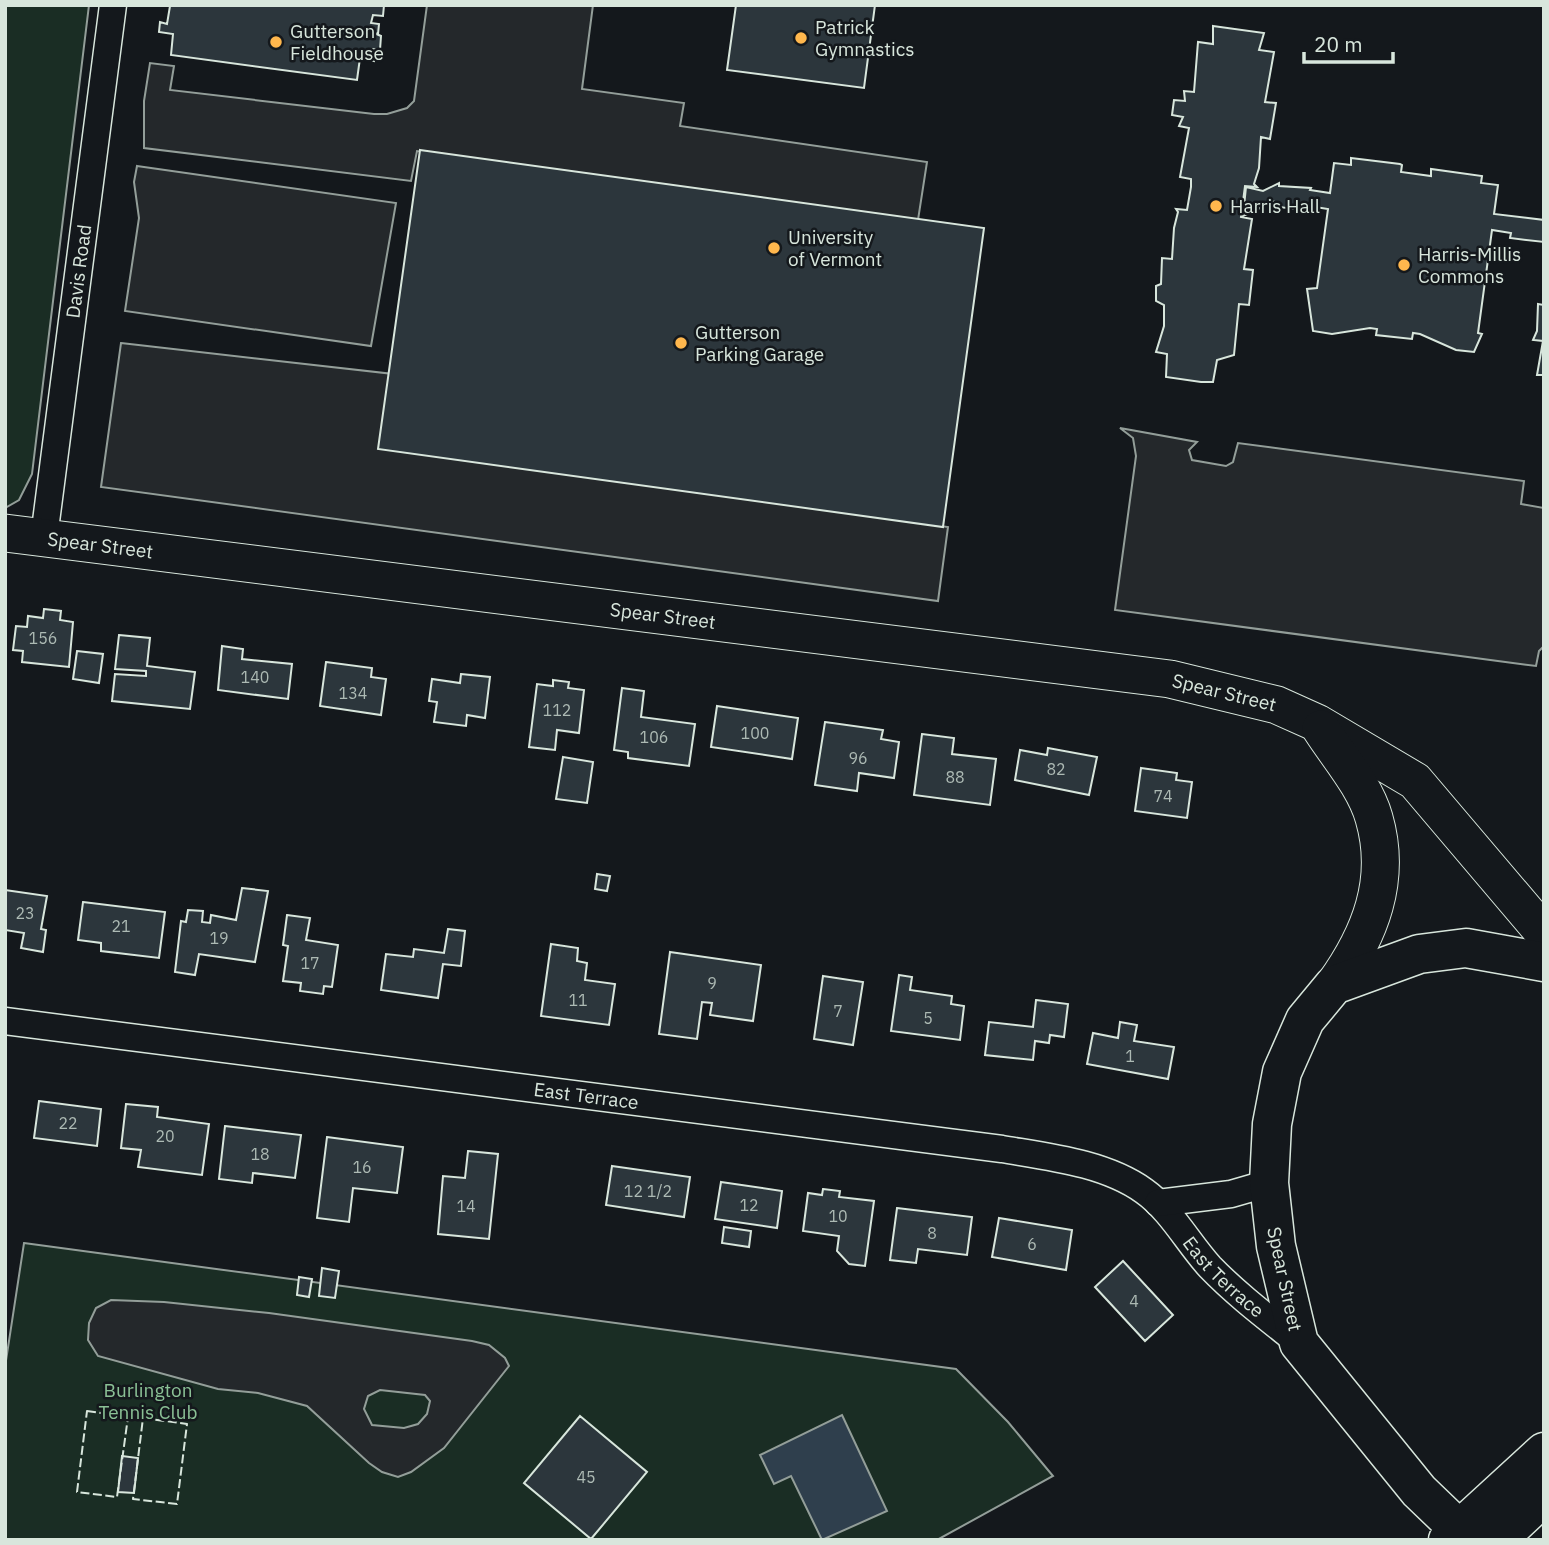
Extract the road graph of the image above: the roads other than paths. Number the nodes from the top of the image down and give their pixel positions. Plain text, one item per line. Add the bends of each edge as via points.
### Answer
1 (113, 5) edge
2 (5, 533) edge
3 (44, 537) junction
4 (1317, 723) junction
5 (1544, 933) edge
6 (1544, 962) edge
7 (1334, 985) junction
8 (5, 1021) edge
9 (1269, 1182) junction
10 (1157, 1203) junction
11 (1299, 1343) junction
12 (1544, 1452) edge
13 (1544, 1496) edge
14 (1459, 1536) edge
15 (1497, 1540) edge

1 - 3 street, Davis Road
2 - 3 main road, Spear Street
3 - 4 main road, Spear Street via 1170,679 1276,705
4 - 5 main road, Spear Street via 1415,781
4 - 7 main road, Spear Street via 1374,817 1382,865 1364,938
6 - 7 main road via 1466,948 1419,954
7 - 9 main road, Spear Street via 1305,1020 1282,1072 1272,1124
8 - 10 street, East Terrace via 1002,1149 1097,1169 1143,1191
9 - 10 street via 1231,1194
9 - 11 main road, Spear Street via 1276,1246
10 - 11 street, East Terrace via 1211,1268
11 - 14 main road, Spear Street
12 - 14 main road
13 - 15 main road

